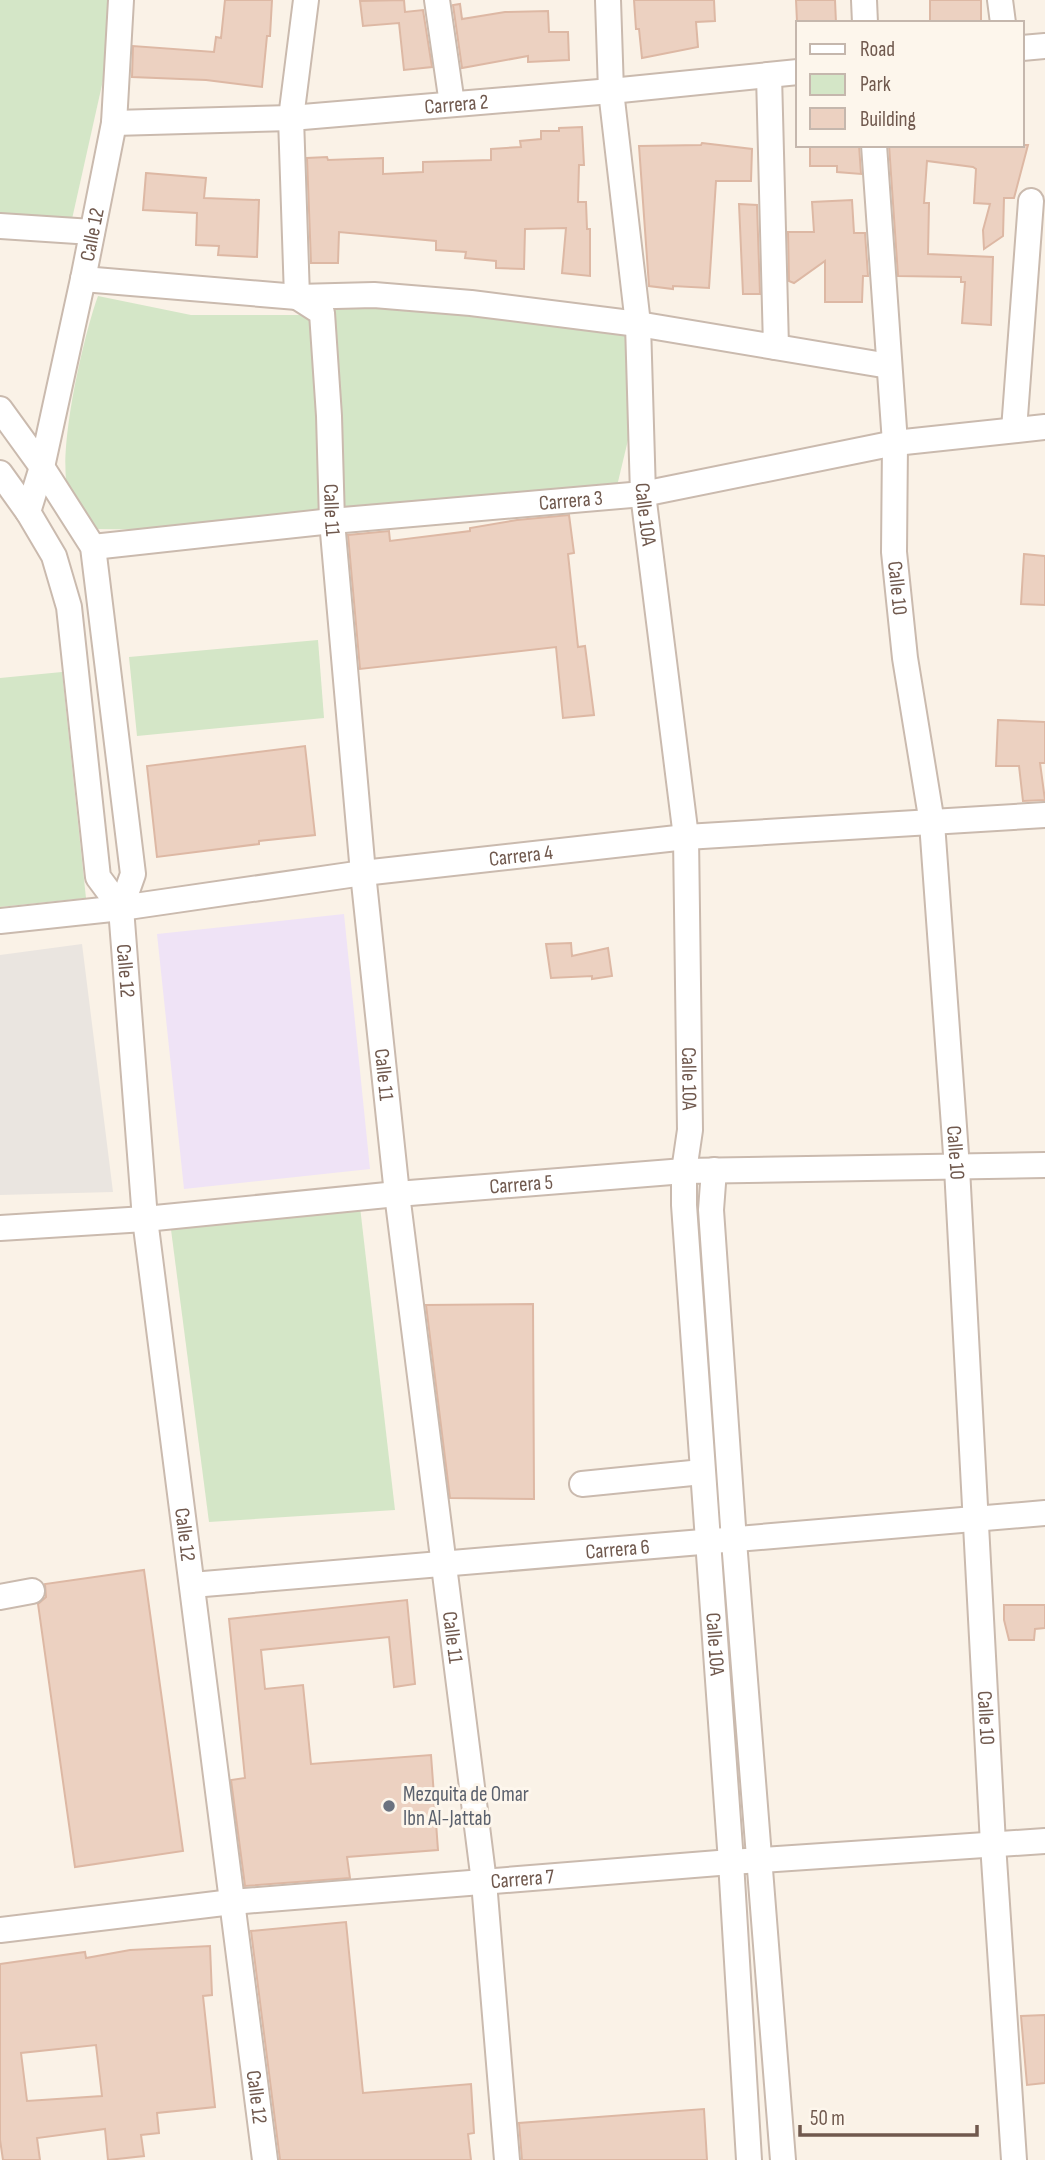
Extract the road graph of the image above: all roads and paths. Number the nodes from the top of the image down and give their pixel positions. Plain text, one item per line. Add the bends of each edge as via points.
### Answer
1 (121, 0) edge
2 (306, 0) edge
3 (438, 0) edge
4 (608, 0) edge
5 (864, 0) edge
6 (1000, 0) edge
7 (865, 21) edge
8 (1003, 21) edge
9 (1045, 46) edge
10 (1024, 48) edge
11 (796, 72) edge
12 (769, 75) junction
13 (611, 91) junction
14 (452, 104) junction
15 (291, 118) junction
16 (114, 123) junction
17 (874, 147) edge
18 (1031, 201) dead end
19 (0, 226) edge
20 (92, 232) junction
21 (83, 279) junction
22 (297, 297) junction
23 (638, 324) junction
24 (776, 347) junction
25 (889, 366) junction
26 (0, 409) edge
27 (1045, 427) edge
28 (1014, 430) junction
29 (895, 443) junction
30 (42, 467) junction
31 (0, 473) edge
32 (642, 494) junction
33 (28, 512) junction
34 (332, 521) junction
35 (93, 547) junction
36 (1045, 815) edge
37 (932, 824) junction
38 (686, 837) junction
39 (363, 873) junction
40 (121, 908) junction
41 (0, 921) edge
42 (1045, 1165) edge
43 (957, 1168) junction
44 (714, 1170) junction
45 (684, 1171) junction
46 (397, 1194) junction
47 (145, 1219) junction
48 (0, 1228) edge
49 (702, 1472) junction
50 (582, 1484) dead end
51 (1045, 1513) edge
52 (975, 1519) junction
53 (734, 1541) junction
54 (707, 1544) junction
55 (444, 1563) junction
56 (192, 1585) junction
57 (32, 1591) dead end
58 (0, 1597) edge
59 (1045, 1841) edge
60 (993, 1844) junction
61 (759, 1861) junction
62 (731, 1862) junction
63 (484, 1882) junction
64 (232, 1902) junction
65 (0, 1930) edge
66 (265, 2160) edge
67 (507, 2160) edge
68 (749, 2160) edge
69 (783, 2160) edge
70 (1014, 2160) edge

1 - 16 street, Calle 12
2 - 15 street
3 - 14 street
4 - 13 street, Calle 10A
5 - 7 street
6 - 8 street
9 - 10 street
11 - 12 street, Carrera 2
12 - 13 street, Carrera 2
12 - 24 street
13 - 14 street, Carrera 2
13 - 23 street, Calle 10A
14 - 15 street, Carrera 2
15 - 16 street, Carrera 2
15 - 22 street
16 - 20 street, Calle 12
17 - 25 street, Calle 10
18 - 28 street
19 - 20 street
20 - 21 street, Calle 12
21 - 22 street
21 - 30 street, Calle 12
22 - 23 street via 374,295
22 - 34 street, Calle 11 via 322,313
23 - 24 street
23 - 32 street, Calle 10A
24 - 25 street
25 - 29 street, Calle 10
26 - 30 street
27 - 28 street, Carrera 3
28 - 29 street, Carrera 3
29 - 32 street, Carrera 3
29 - 37 street, Calle 10 via 894,551 905,658
30 - 33 street, Calle 12
30 - 35 street, Calle 12
31 - 33 street
32 - 34 street, Carrera 3
32 - 38 street, Calle 10A
33 - 40 street via 54,556 69,607 98,877
34 - 35 street, Carrera 3
34 - 39 street, Calle 11
35 - 40 street, Calle 12 via 133,874
36 - 37 street, Carrera 4
37 - 38 street, Carrera 4
37 - 43 street, Calle 10
38 - 39 street, Carrera 4
38 - 45 street, Calle 10A via 690,1130
39 - 40 street, Carrera 4
39 - 46 street, Calle 11
40 - 41 street, Carrera 4
40 - 47 street, Calle 12
42 - 43 street, Carrera 5
43 - 44 street, Carrera 5
43 - 52 street, Calle 10
44 - 45 street, Carrera 5
44 - 53 street, Calle 10A via 711,1210
45 - 46 street, Carrera 5
45 - 49 street, Calle 10A
46 - 47 street, Carrera 5
46 - 55 street, Calle 11
47 - 48 street, Carrera 5
47 - 56 street, Calle 12
49 - 50 street
49 - 54 street, Calle 10A
51 - 52 street, Carrera 6
52 - 53 street, Carrera 6
52 - 60 street, Calle 10
53 - 54 street, Carrera 6
53 - 61 street, Calle 10A
54 - 55 street, Carrera 6
54 - 62 street, Calle 10A
55 - 56 street, Carrera 6
55 - 63 street, Calle 11
56 - 64 street, Calle 12
57 - 58 street
59 - 60 street, Carrera 7
60 - 61 street, Carrera 7
60 - 70 street, Calle 10
61 - 62 street, Carrera 7
61 - 69 street, Calle 10A
62 - 63 street, Carrera 7
62 - 68 street, Calle 10A
63 - 64 street, Carrera 7
63 - 67 street, Calle 11
64 - 65 street, Carrera 7
64 - 66 street, Calle 12

